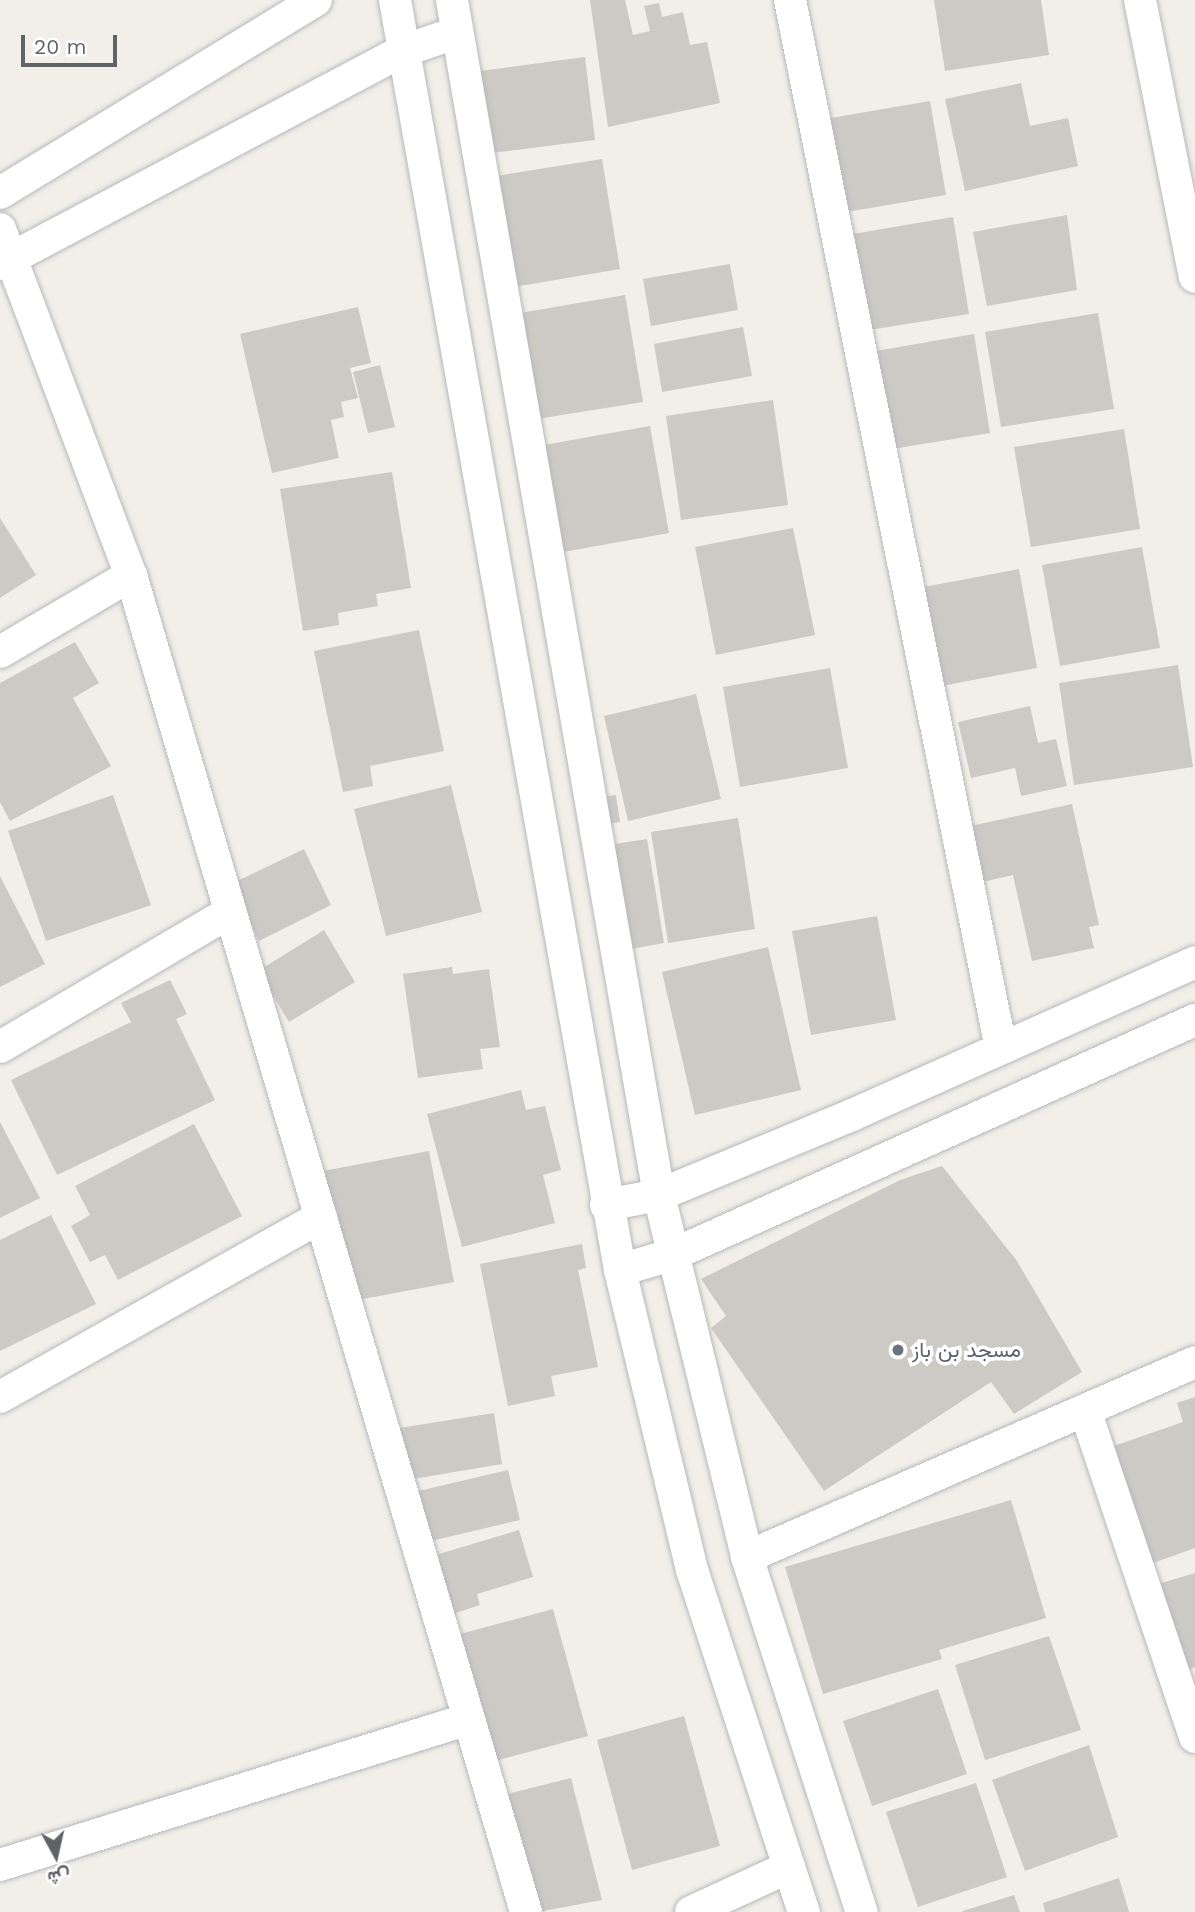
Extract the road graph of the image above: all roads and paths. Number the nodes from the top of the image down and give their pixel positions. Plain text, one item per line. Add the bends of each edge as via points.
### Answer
1 (316, 0) edge
2 (395, 0) edge
3 (452, 0) edge
4 (790, 0) edge
5 (1140, 0) edge
6 (455, 33) junction
7 (403, 51) junction
8 (0, 193) edge
9 (4, 250) edge
10 (1195, 277) edge
11 (131, 575) junction
12 (0, 652) edge
13 (230, 912) junction
14 (1195, 962) edge
15 (1195, 1020) edge
16 (0, 1047) edge
17 (1001, 1048) junction
18 (659, 1195) junction
19 (606, 1205) junction
20 (321, 1217) junction
21 (674, 1254) junction
22 (620, 1270) junction
23 (1195, 1362) edge
24 (0, 1397) edge
25 (1085, 1410) junction
26 (747, 1557) junction
27 (469, 1719) junction
28 (1195, 1737) edge
29 (0, 1865) edge
30 (789, 1867) junction
31 (526, 1912) edge
32 (691, 1912) edge
33 (804, 1912) edge
34 (862, 1912) edge

1 - 8 street
2 - 7 street
3 - 6 street
4 - 17 street
5 - 10 street
6 - 7 street
6 - 18 street
7 - 9 street
7 - 19 street
9 - 11 street
11 - 12 street
11 - 13 street
13 - 16 street
13 - 20 street
14 - 17 street
15 - 21 street
17 - 18 street
18 - 19 street
18 - 21 street
19 - 22 street
20 - 24 street
20 - 27 street
21 - 22 street
21 - 26 street
22 - 30 street via 692,1570
23 - 25 street
25 - 26 street
25 - 28 street
26 - 34 street
27 - 29 street
27 - 31 street
30 - 32 street
30 - 33 street

